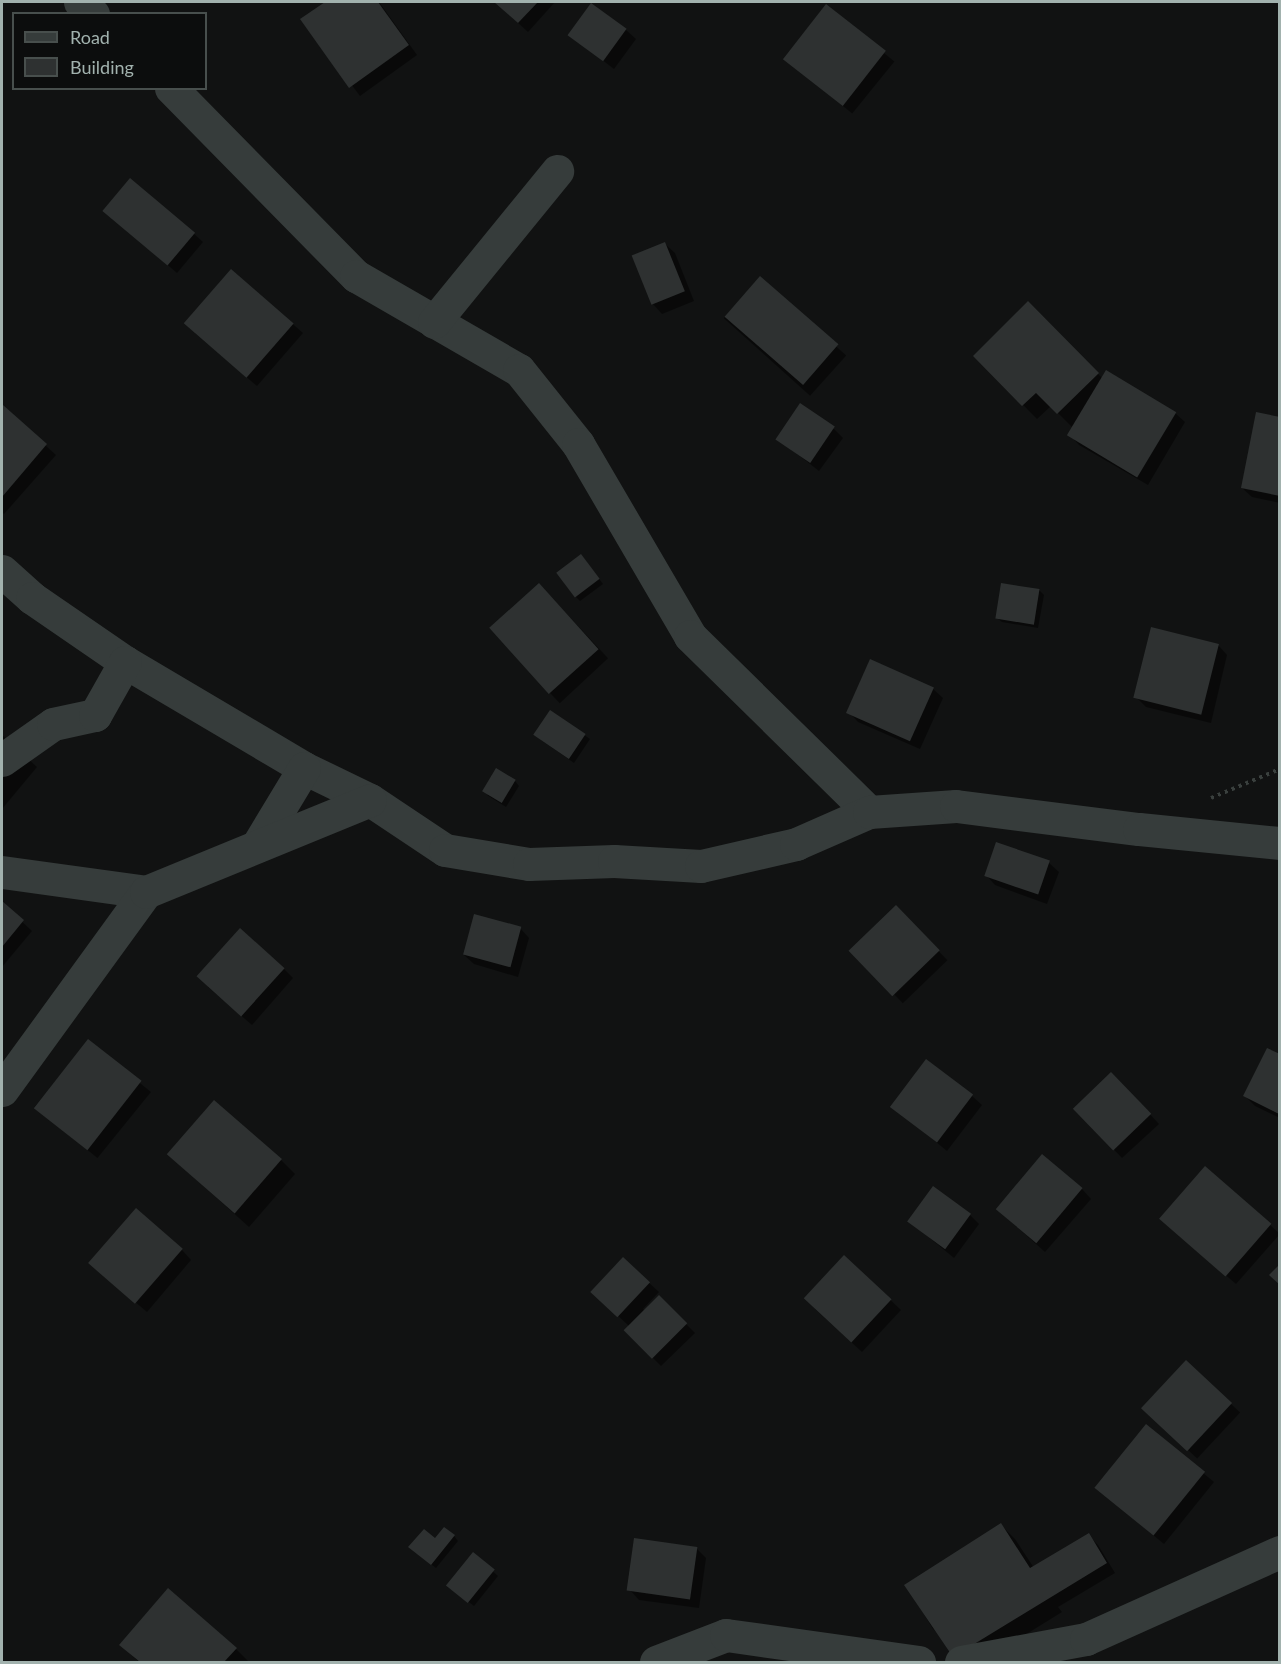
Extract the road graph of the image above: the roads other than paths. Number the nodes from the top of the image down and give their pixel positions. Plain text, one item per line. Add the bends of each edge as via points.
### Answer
1 (173, 90) edge
2 (556, 171) dead end
3 (434, 322) junction
4 (2, 572) edge
5 (125, 662) junction
6 (2, 760) edge
7 (304, 768) junction
8 (370, 800) junction
9 (869, 812) junction
10 (1280, 843) edge
11 (257, 846) junction
12 (2, 872) edge
13 (146, 892) junction
14 (2, 1090) edge
15 (1280, 1552) edge
16 (656, 1662) edge
17 (919, 1662) edge
18 (961, 1662) edge

1 - 3 street via 356,276
2 - 3 street
3 - 9 street via 519,370 578,444 690,636
4 - 5 street via 32,598
5 - 6 street via 95,715 53,724
5 - 7 street
7 - 8 street
7 - 11 street
8 - 9 street via 445,850 529,864 614,861 701,866 796,844
8 - 11 street
9 - 10 street via 956,806
11 - 13 street
12 - 13 street
13 - 14 street
15 - 18 street via 1086,1639
16 - 17 street via 726,1635

